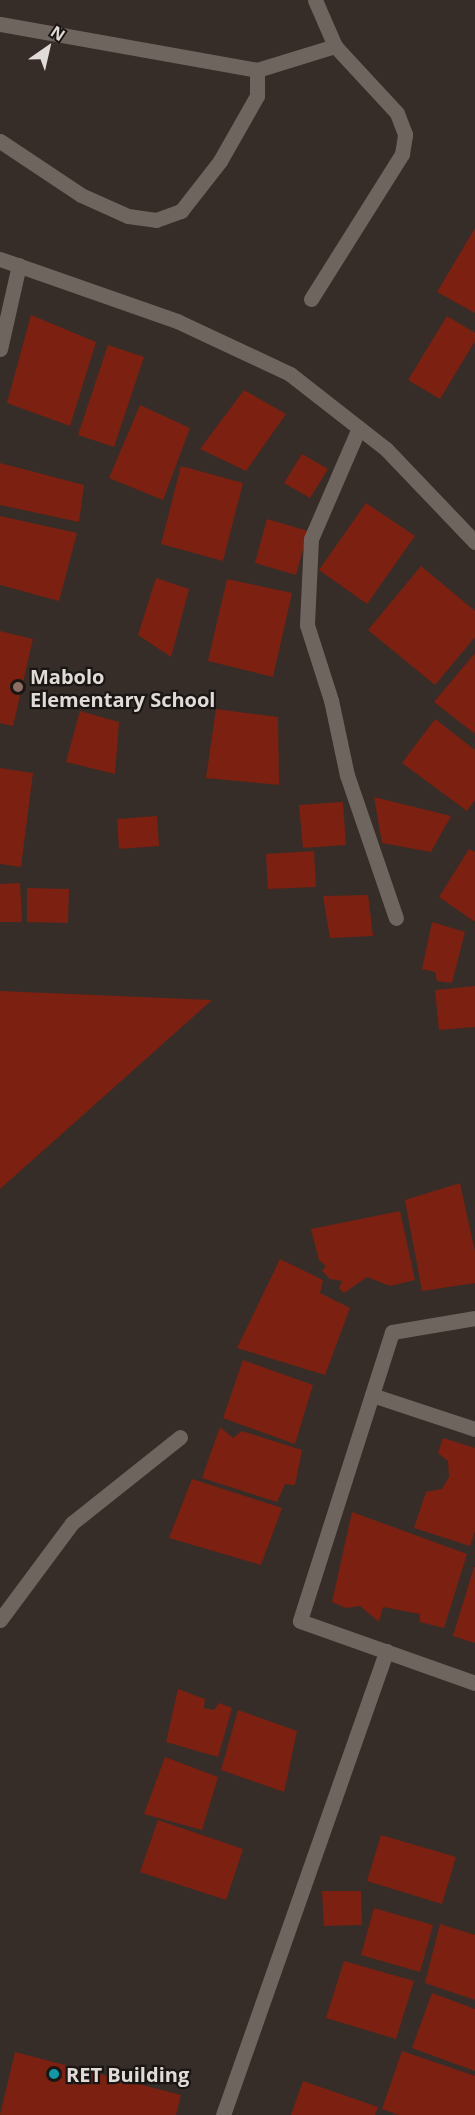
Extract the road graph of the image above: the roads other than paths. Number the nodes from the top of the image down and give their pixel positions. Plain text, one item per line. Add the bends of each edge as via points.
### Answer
1 (315, 0) edge
2 (0, 24) edge
3 (335, 46) junction
4 (257, 70) junction
5 (0, 141) edge
6 (0, 259) edge
7 (19, 265) junction
8 (311, 300) dead end
9 (0, 349) edge
10 (359, 428) junction
11 (475, 542) edge
12 (396, 918) dead end
13 (475, 1318) edge
14 (372, 1395) junction
15 (475, 1428) edge
16 (180, 1437) dead end
17 (0, 1620) edge
18 (386, 1651) junction
19 (475, 1683) edge
20 (223, 2115) edge

1 - 3 street
2 - 4 street
3 - 4 street
3 - 8 street via 397,113 405,134 402,154
4 - 5 street via 257,96 220,161 181,211 156,220 128,216 81,195
6 - 7 street
7 - 9 street
7 - 10 street via 177,321 290,374
10 - 11 street via 386,449
10 - 12 street via 312,539 307,625 331,700 347,775
13 - 14 street via 392,1332
14 - 15 street
14 - 18 street via 300,1621
16 - 17 street via 72,1523
18 - 19 street
18 - 20 street

